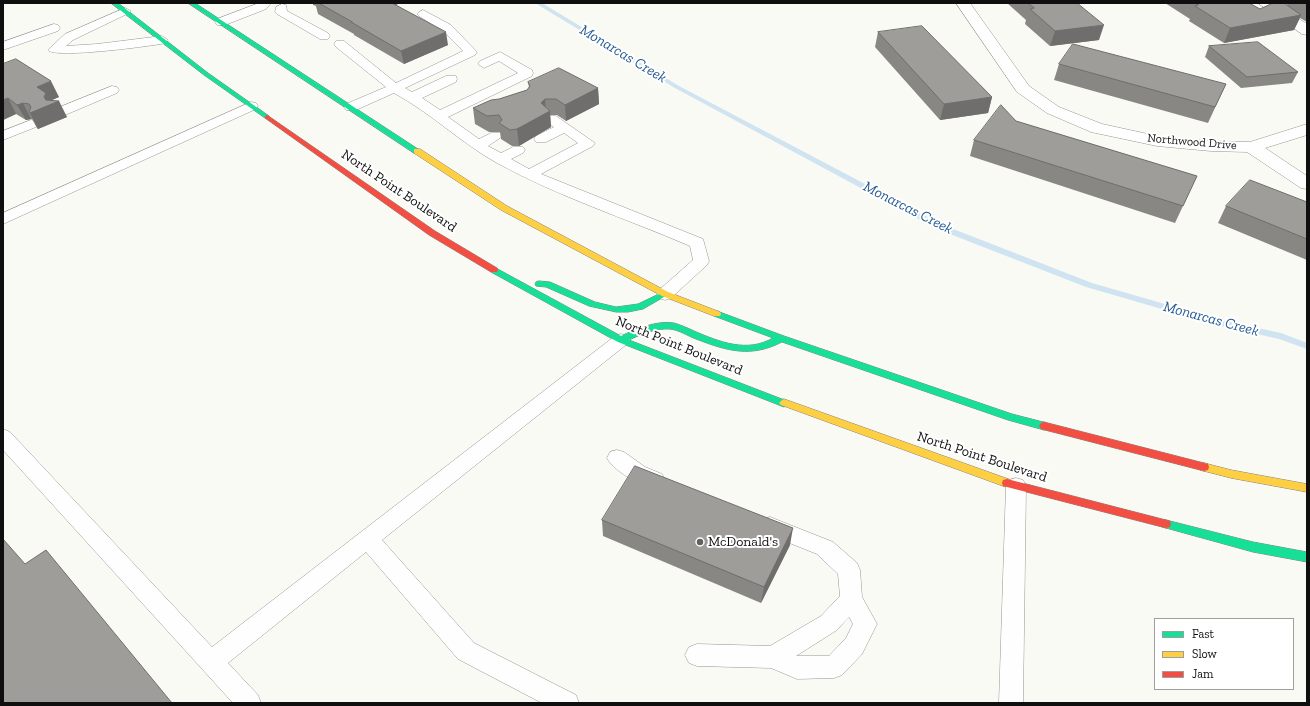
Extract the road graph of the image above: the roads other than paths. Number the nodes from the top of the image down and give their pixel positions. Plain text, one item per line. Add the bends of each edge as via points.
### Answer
1 (114, 3) edge
2 (191, 3) edge
3 (963, 3) edge
4 (1265, 3) edge
5 (263, 5) edge
6 (288, 5) edge
7 (125, 11) junction
8 (423, 14) dead end
9 (221, 22) junction
10 (54, 28) dead end
11 (1307, 31) edge
12 (324, 36) dead end
13 (162, 40) junction
14 (340, 44) dead end
15 (3, 46) edge
16 (484, 64) dead end
17 (452, 79) dead end
18 (395, 88) junction
19 (112, 90) dead end
20 (413, 96) junction
21 (251, 106) junction
22 (351, 107) junction
23 (60, 112) edge
24 (439, 116) junction
25 (551, 119) edge
26 (473, 123) dead end
27 (31, 124) edge
28 (564, 128) junction
29 (1307, 129) edge
30 (458, 130) junction
31 (3, 136) edge
32 (496, 136) edge
33 (541, 139) dead end
34 (479, 145) junction
35 (1251, 147) junction
36 (518, 150) edge
37 (500, 159) junction
38 (530, 174) junction
39 (1307, 184) edge
40 (3, 220) edge
41 (521, 286) junction
42 (665, 294) junction
43 (781, 338) junction
44 (621, 340) junction
45 (3, 438) edge
46 (617, 458) dead end
47 (1016, 486) junction
48 (674, 487) edge
49 (1307, 488) edge
50 (753, 519) edge
51 (368, 539) junction
52 (1307, 557) edge
53 (852, 599) junction
54 (697, 655) dead end
55 (774, 656) junction
56 (211, 662) junction
57 (249, 703) edge
58 (567, 703) edge
59 (1011, 703) edge

1 - 7 main road, North Point Boulevard
2 - 9 main road
3 - 35 street, Northwood Drive via 1023,90 1053,110 1097,128 1157,141
4 - 11 street
5 - 6 lane
5 - 9 lane
6 - 12 lane via 281,12
7 - 13 main road, North Point Boulevard
7 - 13 lane via 69,38 54,50
8 - 18 lane via 447,28 471,52
9 - 22 main road
10 - 15 lane
13 - 21 main road, North Point Boulevard
14 - 18 lane
16 - 24 lane via 500,56 526,73 504,90
17 - 20 lane
18 - 20 lane
18 - 22 lane
19 - 23 lane
20 - 24 lane
21 - 40 lane
21 - 41 main road, North Point Boulevard via 432,233
22 - 42 main road via 504,208
24 - 30 lane
25 - 28 lane
26 - 30 lane
27 - 31 lane
28 - 33 lane
28 - 38 lane via 588,142
29 - 35 street, Northwood Drive
30 - 34 lane
32 - 34 lane
34 - 37 lane
35 - 39 street
36 - 37 lane
37 - 38 lane
38 - 42 lane via 573,195 660,226 697,243 701,261
41 - 42 main road via 547,284 596,306 618,310 640,307
41 - 44 main road, North Point Boulevard
42 - 43 main road
43 - 44 main road via 767,347 735,349 673,326 662,325 650,326
43 - 49 main road via 1011,417 1232,474
44 - 47 main road, North Point Boulevard via 772,399
44 - 51 lane
45 - 56 lane
46 - 48 lane via 638,473
47 - 52 main road, North Point Boulevard via 1253,547
47 - 59 lane
50 - 53 lane via 825,548 849,570
51 - 56 lane
51 - 58 lane via 466,651
53 - 55 lane via 829,623
53 - 55 lane via 865,624 854,646 834,667 797,668
54 - 55 lane
56 - 57 lane

